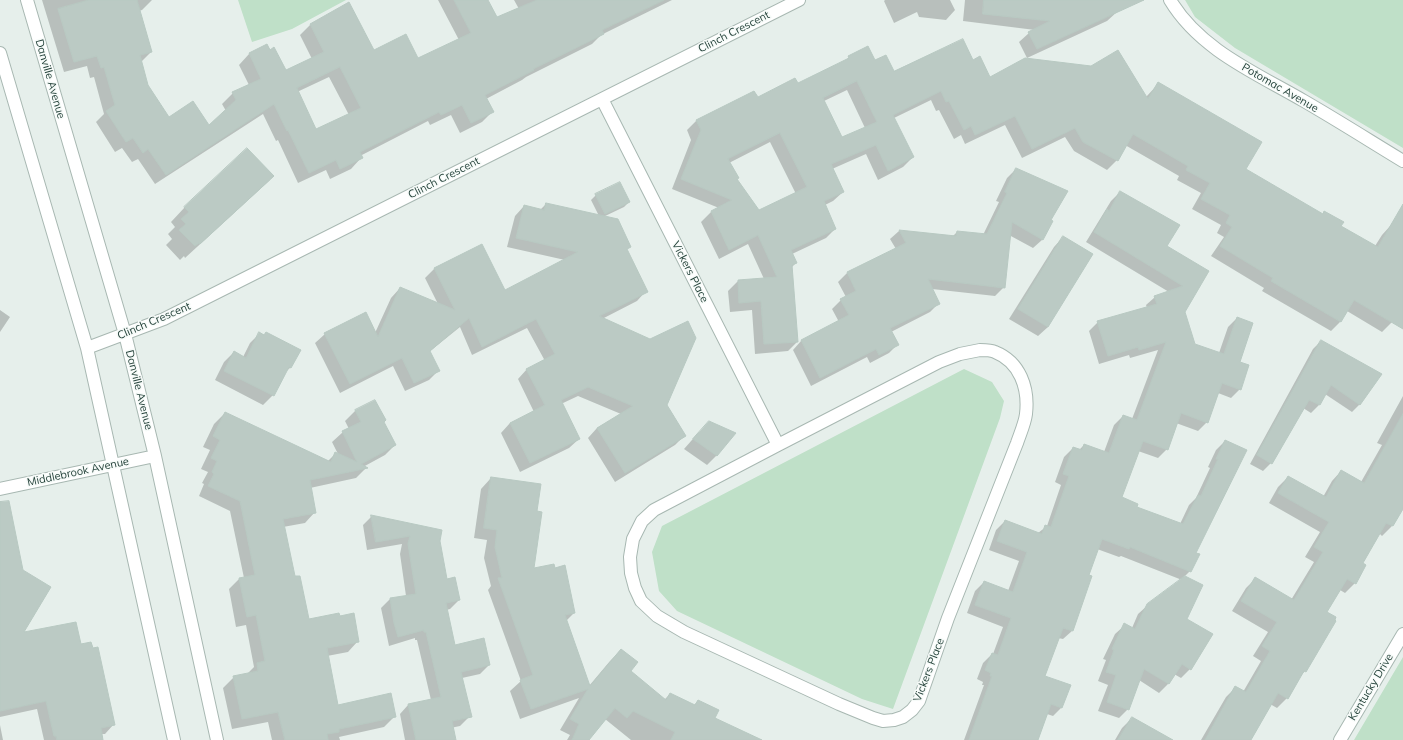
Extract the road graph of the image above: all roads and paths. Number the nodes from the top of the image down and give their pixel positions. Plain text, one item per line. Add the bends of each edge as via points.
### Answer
1 (27, 0) edge
2 (798, 0) edge
3 (1170, 0) edge
4 (0, 53) edge
5 (602, 99) junction
6 (1403, 161) edge
7 (125, 334) junction
8 (87, 348) junction
9 (778, 445) junction
10 (155, 456) junction
11 (114, 464) junction
12 (0, 489) edge
13 (1403, 634) edge
14 (174, 740) edge
15 (217, 740) edge
16 (1340, 740) edge

1 - 7 street, Danville Avenue
2 - 5 street, Clinch Crescent
3 - 6 street, Potomac Avenue via 1190,27 1236,63
4 - 8 street
5 - 7 street, Clinch Crescent via 171,315
5 - 9 street, Vickers Place
7 - 8 street, Clinch Crescent
7 - 10 street, Danville Avenue
8 - 11 street
9 - 9 street, Vickers Place via 939,362 960,354 980,350 995,352 1012,362 1022,377 1026,414 1017,443 948,618 919,701 903,717 883,721 873,718 684,632 657,616 641,601 634,588 630,557 633,539 642,521 654,510
10 - 11 street, Middlebrook Avenue
10 - 15 street, Danville Avenue
11 - 12 street, Middlebrook Avenue
11 - 14 street
13 - 16 street, Kentucky Drive

